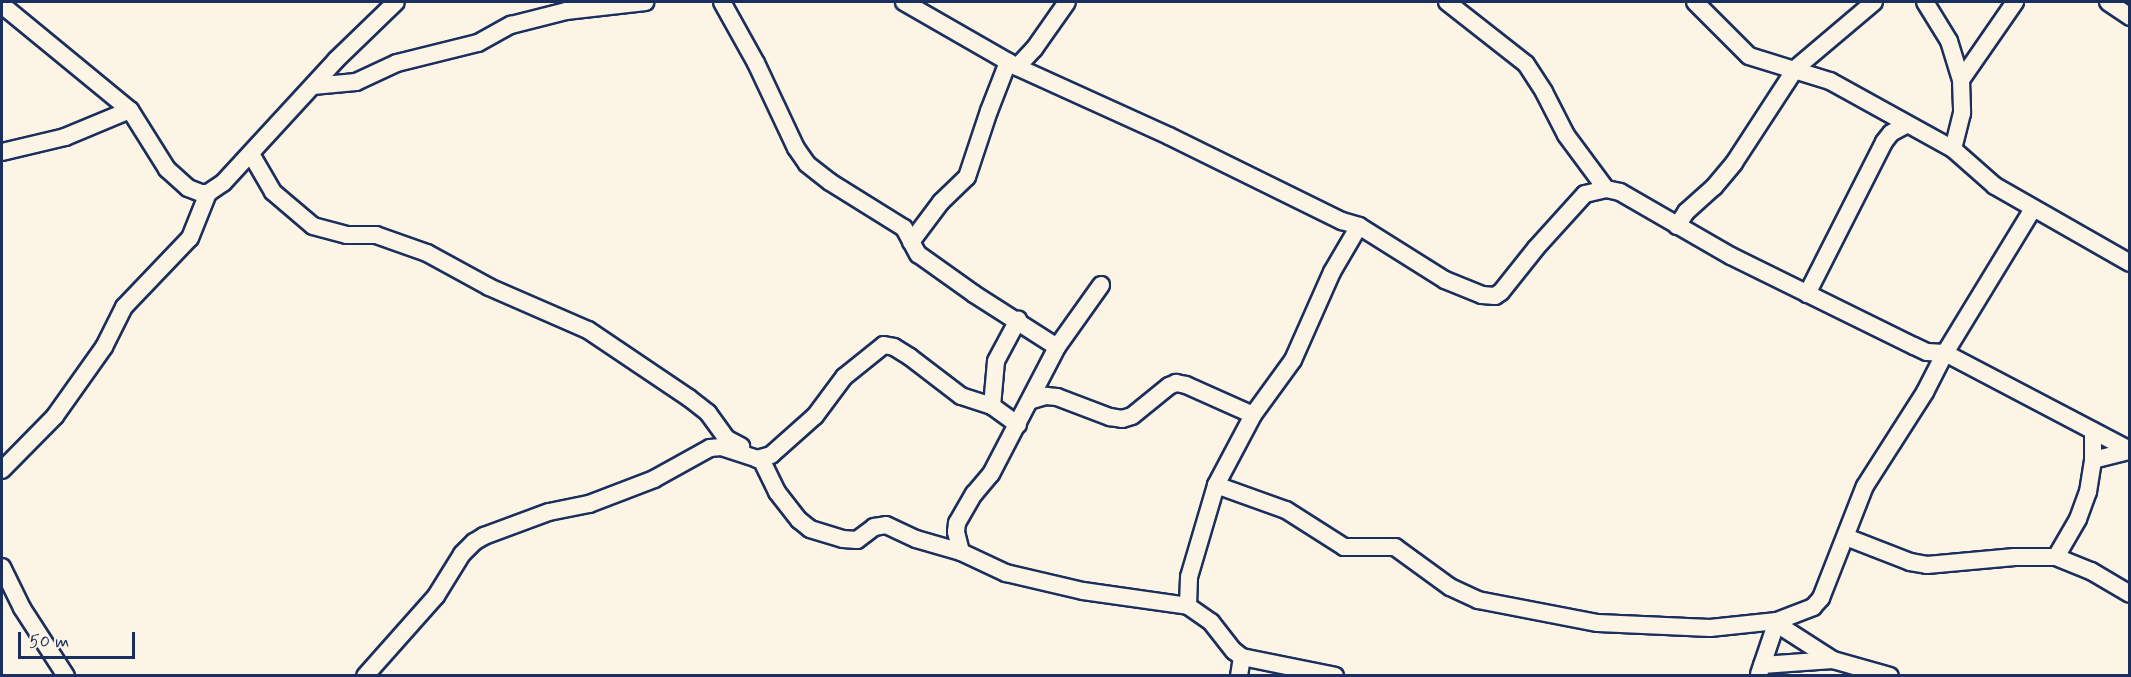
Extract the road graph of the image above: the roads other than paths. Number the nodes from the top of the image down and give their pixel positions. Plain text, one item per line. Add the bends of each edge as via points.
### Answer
1 (396, 2) edge
2 (645, 2) edge
3 (722, 2) edge
4 (904, 2) edge
5 (1066, 2) edge
6 (1447, 2) edge
7 (1695, 2) edge
8 (1874, 2) edge
9 (1925, 2) edge
10 (2015, 2) edge
11 (2108, 2) edge
12 (2, 5) edge
13 (2130, 17) edge
14 (1013, 65) junction
15 (1796, 68) junction
16 (1961, 80) junction
17 (313, 86) junction
18 (130, 110) junction
19 (1906, 125) junction
20 (1953, 149) junction
21 (2, 152) edge
22 (251, 154) junction
23 (1606, 189) junction
24 (208, 192) junction
25 (2034, 209) junction
26 (1359, 226) junction
27 (1677, 226) junction
28 (910, 243) junction
29 (2130, 263) edge
30 (1101, 285) dead end
31 (1807, 294) junction
32 (1018, 320) junction
33 (1058, 347) junction
34 (1945, 352) junction
35 (1032, 399) junction
36 (992, 406) junction
37 (1253, 416) junction
38 (1018, 425) junction
39 (2093, 431) junction
40 (2130, 450) edge
41 (756, 458) junction
42 (2093, 460) junction
43 (2, 470) edge
44 (1216, 485) junction
45 (1846, 537) junction
46 (961, 552) junction
47 (2056, 557) junction
48 (2, 567) edge
49 (2130, 594) edge
50 (1188, 606) junction
51 (1777, 623) junction
52 (1242, 657) junction
53 (1833, 660) junction
54 (1760, 670) edge
55 (66, 675) edge
56 (365, 675) edge
57 (1239, 675) edge
58 (1335, 675) edge
59 (1890, 675) edge

1 - 17 street
2 - 17 street via 566,11 511,25 478,43 397,63 356,82
3 - 28 street via 807,164 904,228
4 - 14 street
5 - 14 street via 1034,49
6 - 23 street via 1526,64 1566,135
7 - 15 street via 1749,56 1772,66
8 - 15 street
9 - 16 street via 1949,41
10 - 16 street
11 - 13 street
12 - 18 street
14 - 26 street
14 - 28 street via 989,111 968,177 941,202
15 - 19 street via 1830,81
15 - 27 street via 1734,163
16 - 20 street via 1962,113
17 - 22 street
18 - 21 street via 65,136
18 - 24 street via 167,169 194,193
19 - 20 street
19 - 31 street via 1884,142
20 - 25 street via 1995,186
22 - 24 street via 223,183
22 - 41 street via 273,192 313,226 347,235 376,235 427,253 489,287 588,330 708,413 721,434
23 - 26 street via 1585,194 1495,296 1444,280
23 - 27 street via 1620,192
24 - 43 street via 190,238 124,307 104,347 55,416
25 - 29 street
25 - 34 street
26 - 37 street via 1337,263 1293,360
27 - 31 street
28 - 32 street via 918,254 964,287
30 - 33 street
31 - 34 street via 1921,349
32 - 33 street
32 - 36 street via 996,361
33 - 35 street
34 - 39 street
34 - 45 street via 1920,401 1865,486
35 - 37 street via 1057,397 1122,419 1132,416 1176,383
35 - 38 street
36 - 38 street
36 - 41 street via 961,396 910,357 884,345 844,377 815,416 781,447
37 - 44 street
38 - 46 street via 992,474 974,494 957,523
39 - 40 street
39 - 42 street
40 - 42 street
41 - 46 street via 777,492 810,529 857,540 882,525
41 - 56 street via 721,447 710,448 654,478 589,504 549,512 484,536 462,554 436,596
42 - 47 street via 2088,492 2078,519
44 - 50 street via 1189,577
44 - 51 street via 1286,510 1344,547 1395,547 1450,587 1478,600 1598,623 1710,628
45 - 47 street via 1927,566 2015,556
45 - 51 street via 1821,598 1813,606
46 - 50 street via 1006,573 1083,591
47 - 49 street via 2082,566
48 - 55 street via 22,608
50 - 52 street via 1211,622
51 - 53 street
51 - 54 street
52 - 57 street
52 - 58 street
53 - 54 street
53 - 59 street

